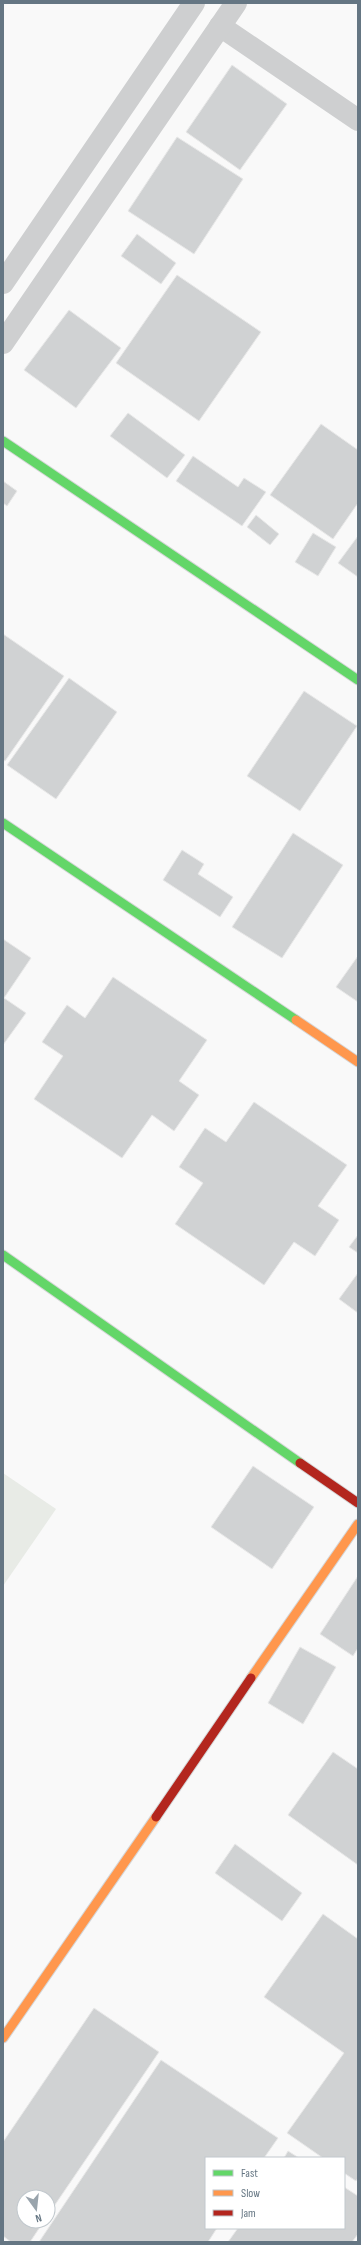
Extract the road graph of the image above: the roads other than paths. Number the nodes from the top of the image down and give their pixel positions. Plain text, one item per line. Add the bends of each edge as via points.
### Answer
1 (194, 3) edge
2 (236, 3) edge
3 (220, 26) junction
4 (358, 120) edge
5 (3, 283) edge
6 (3, 343) edge
7 (3, 441) edge
8 (358, 680) edge
9 (3, 824) edge
10 (358, 1062) edge
11 (3, 1255) edge
12 (358, 1503) edge
13 (358, 1524) edge
14 (3, 2038) edge

1 - 5 street
2 - 3 street
3 - 4 street
3 - 6 street
7 - 8 street
9 - 10 street
11 - 12 street
13 - 14 street

